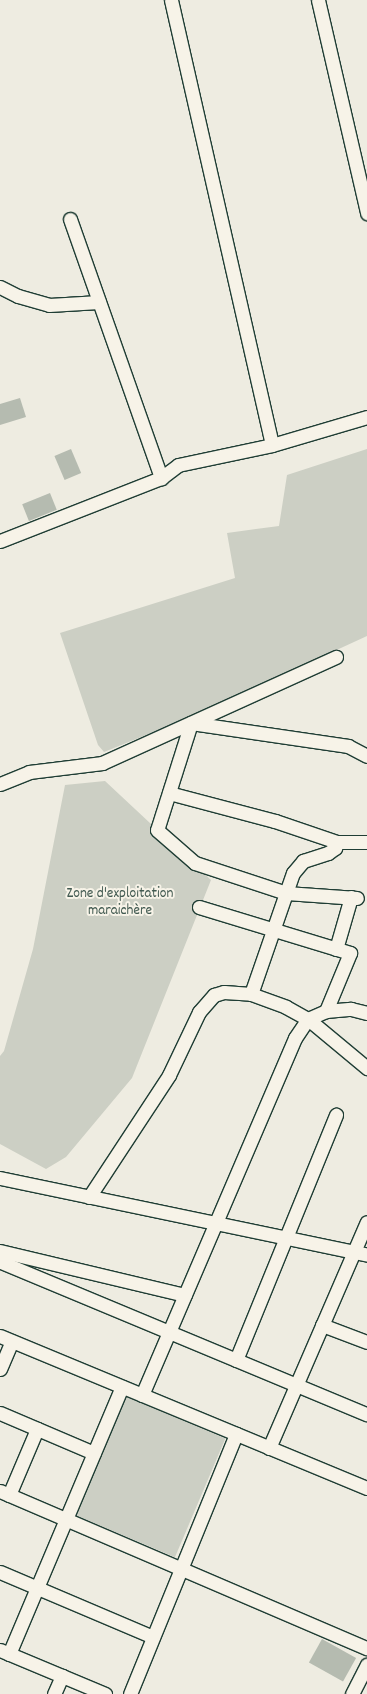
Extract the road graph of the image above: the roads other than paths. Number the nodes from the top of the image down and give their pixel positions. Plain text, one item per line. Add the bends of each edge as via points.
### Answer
1 (170, 0) edge
2 (318, 0) edge
3 (367, 213) edge
4 (70, 219) dead end
5 (0, 287) edge
6 (99, 302) junction
7 (367, 417) edge
8 (272, 445) junction
9 (161, 478) junction
10 (0, 541) edge
11 (336, 657) dead end
12 (191, 723) junction
13 (367, 756) edge
14 (0, 784) edge
15 (169, 793) junction
16 (337, 842) junction
17 (367, 842) edge
18 (286, 893) junction
19 (199, 908) dead end
20 (273, 930) junction
21 (336, 949) junction
22 (251, 994) junction
23 (326, 1011) junction
24 (367, 1013) edge
25 (308, 1019) junction
26 (367, 1068) edge
27 (336, 1115) dead end
28 (0, 1178) edge
29 (89, 1197) junction
30 (367, 1222) edge
31 (216, 1224) junction
32 (285, 1238) junction
33 (354, 1252) junction
34 (367, 1255) edge
35 (2, 1257) edge
36 (185, 1295) junction
37 (322, 1325) junction
38 (169, 1332) junction
39 (6, 1338) edge
40 (367, 1342) edge
41 (236, 1360) junction
42 (0, 1369) edge
43 (296, 1385) junction
44 (122, 1386) junction
45 (142, 1395) junction
46 (0, 1413) edge
47 (367, 1414) edge
48 (37, 1429) junction
49 (236, 1434) junction
50 (269, 1448) junction
51 (94, 1453) junction
52 (367, 1488) edge
53 (5, 1493) edge
54 (66, 1519) junction
55 (181, 1568) junction
56 (0, 1572) edge
57 (37, 1588) junction
58 (154, 1637) junction
59 (367, 1648) edge
60 (4, 1652) edge
61 (367, 1665) edge
62 (62, 1676) junction
63 (54, 1694) edge
64 (105, 1694) edge
65 (130, 1694) edge
66 (352, 1694) edge

1 - 8 street
2 - 3 street
4 - 6 street
5 - 6 street via 18,296 49,305
6 - 9 street
7 - 8 street
8 - 9 street via 178,465
9 - 10 street
11 - 12 street
12 - 13 street via 348,746
12 - 14 street via 102,763 29,772
12 - 15 street
15 - 16 street via 275,821
15 - 18 street via 157,830 195,863
16 - 17 street
16 - 18 street via 328,853 303,861 297,866
18 - 20 street
18 - 21 street via 354,898
19 - 20 street
20 - 21 street
20 - 22 street
21 - 23 street via 350,953
22 - 25 street via 286,1007
22 - 29 street via 224,992 214,995 199,1012 169,1075
23 - 24 street via 351,1009
23 - 25 street
25 - 26 street
25 - 31 street via 295,1038
27 - 32 street
28 - 29 street
29 - 31 street
30 - 33 street
31 - 32 street
31 - 36 street
32 - 33 street
32 - 41 street
33 - 34 street
33 - 37 street
35 - 36 street
35 - 38 street
36 - 38 street
37 - 40 street
37 - 43 street
38 - 41 street
38 - 45 street
39 - 42 street
39 - 44 street
41 - 43 street
43 - 47 street
43 - 50 street
44 - 45 street
44 - 51 street
45 - 49 street
46 - 48 street
48 - 51 street
48 - 53 street
49 - 50 street
49 - 55 street
50 - 52 street
51 - 54 street
53 - 54 street
54 - 55 street
54 - 57 street
55 - 58 street
55 - 59 street
56 - 57 street
57 - 58 street
57 - 60 street
58 - 65 street
60 - 62 street
61 - 66 street
62 - 63 street
62 - 64 street

